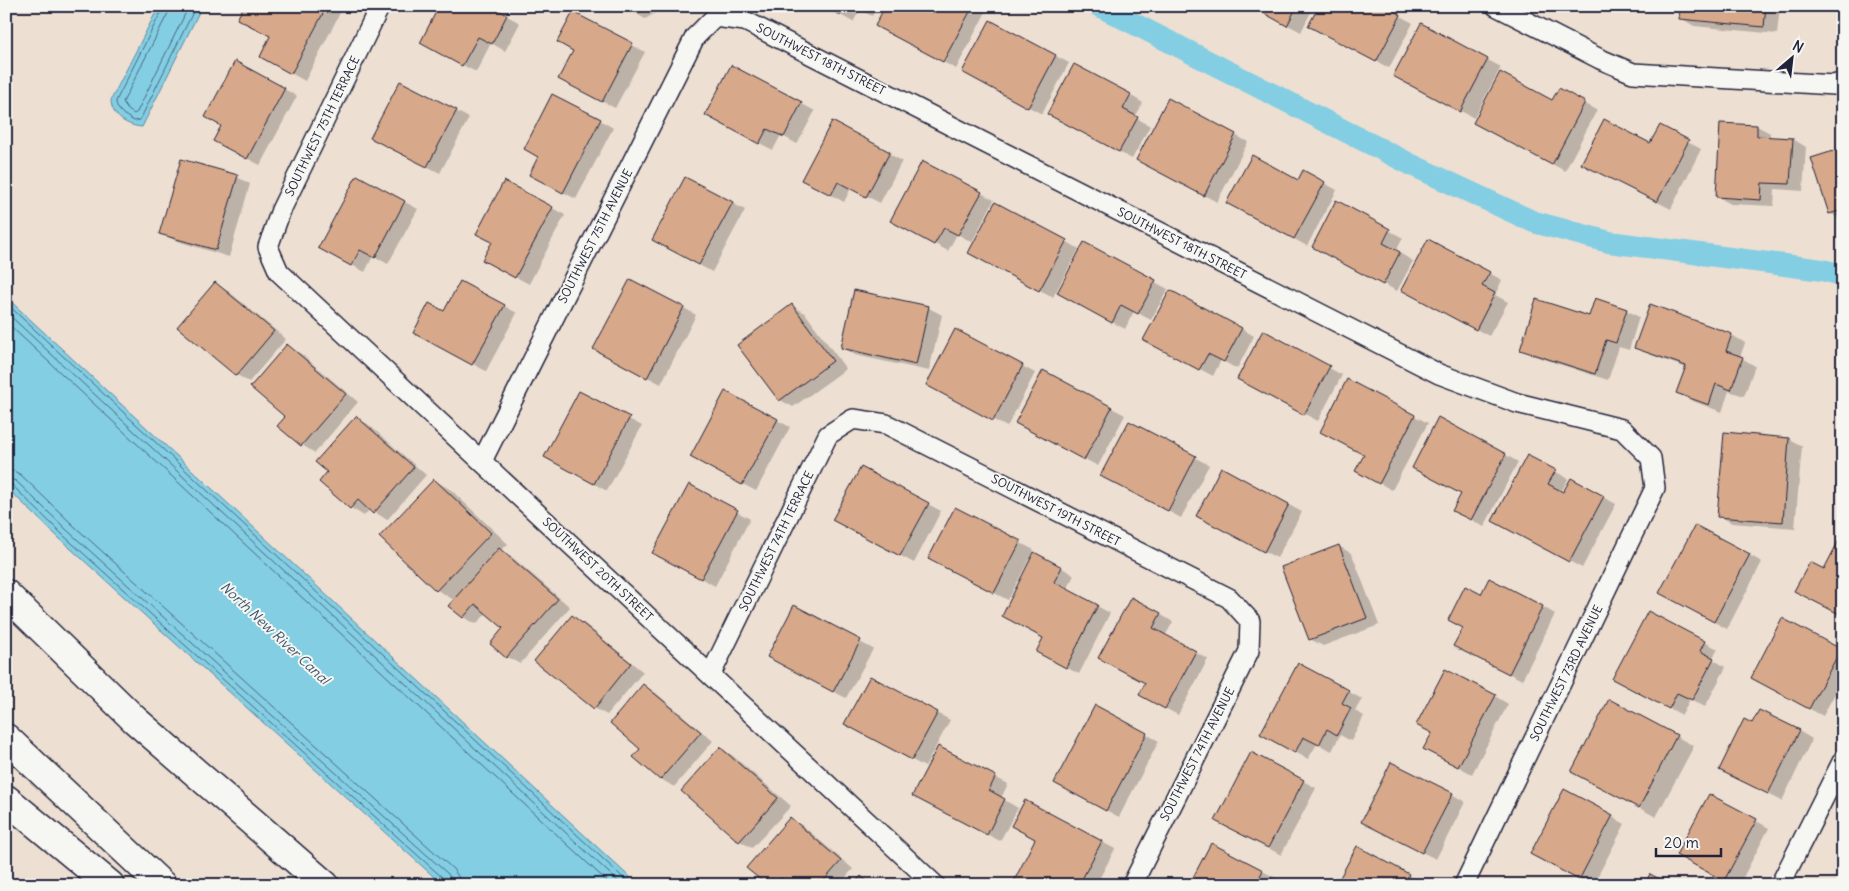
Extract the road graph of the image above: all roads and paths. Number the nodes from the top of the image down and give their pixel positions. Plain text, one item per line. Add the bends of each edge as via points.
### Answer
1 (380, 6) edge
2 (1496, 6) edge
3 (714, 17) joint
4 (1843, 82) edge
5 (268, 247) joint
6 (853, 419) joint
7 (1651, 458) joint
8 (482, 461) junction
9 (6, 594) edge
10 (1250, 621) joint
11 (711, 674) junction
12 (6, 738) edge
13 (1843, 760) edge
14 (6, 800) edge
15 (1789, 881) edge
16 (110, 885) edge
17 (162, 885) edge
18 (325, 885) edge
19 (935, 885) edge
20 (1132, 885) edge
21 (1464, 885) edge

1 - 5 street, SOUTHWEST 75TH TERRACE via 281,210
2 - 4 street via 1633,73 1834,85
3 - 7 street, SOUTHWEST 18TH STREET via 745,20 1439,374 1517,403 1622,429
3 - 8 street, SOUTHWEST 75TH AVENUE via 695,37
5 - 8 street, SOUTHWEST 20TH STREET via 279,272
6 - 10 street, SOUTHWEST 19TH STREET via 886,424 1229,598
6 - 11 street, SOUTHWEST 74TH TERRACE via 828,436
7 - 21 street, SOUTHWEST 73RD AVENUE via 1655,488
8 - 11 street, SOUTHWEST 20TH STREET
9 - 18 main road via 135,720
10 - 20 street, SOUTHWEST 74TH AVENUE via 1249,651
11 - 19 street, SOUTHWEST 20TH STREET
12 - 17 main road
13 - 15 street
14 - 16 main road

